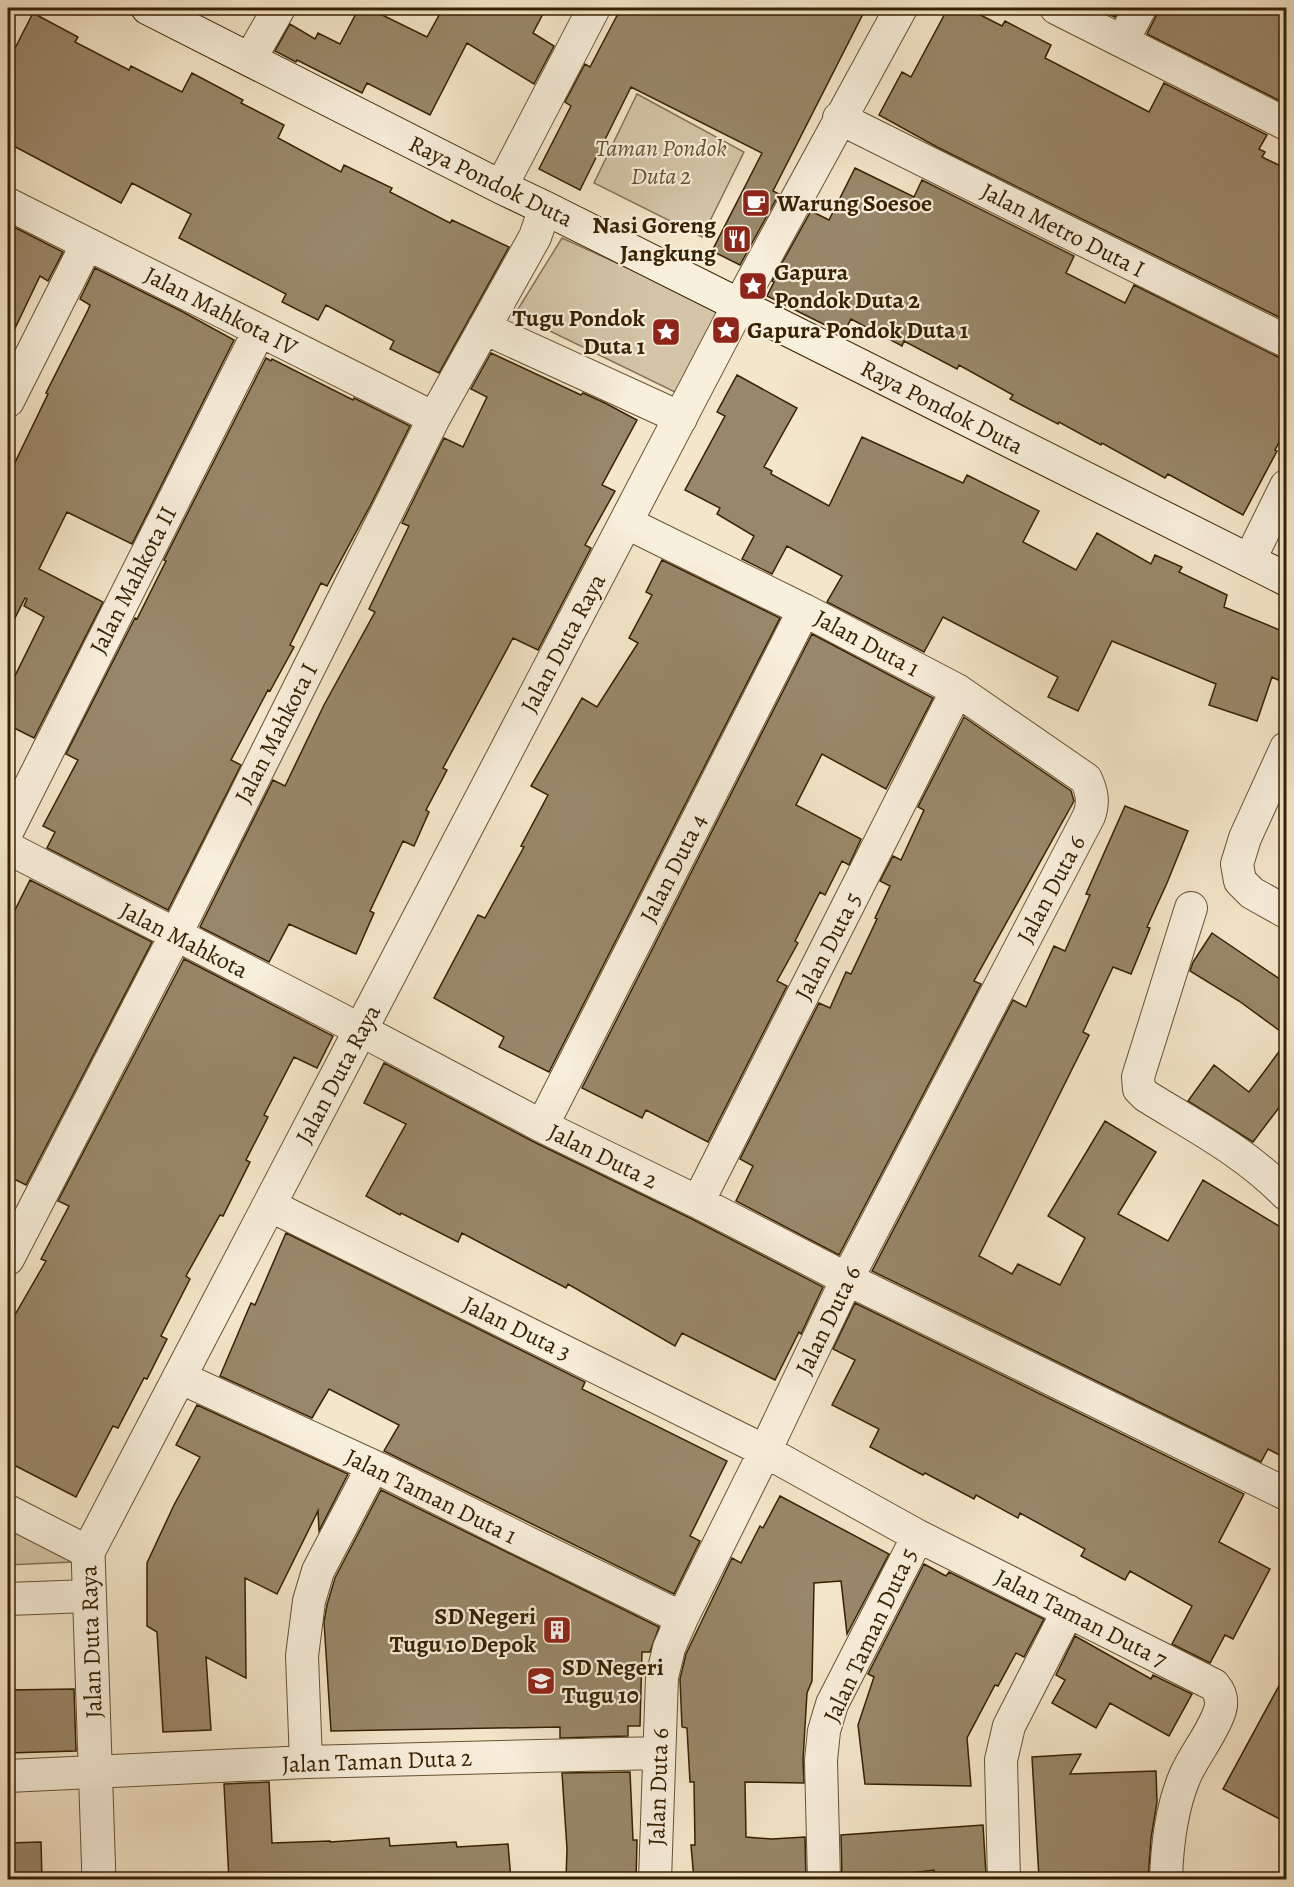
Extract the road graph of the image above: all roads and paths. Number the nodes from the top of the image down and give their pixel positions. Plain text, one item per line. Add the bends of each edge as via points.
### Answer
1 (147, 8) edge
2 (279, 8) edge
3 (594, 8) edge
4 (901, 8) edge
5 (1056, 8) edge
6 (1140, 8) edge
7 (1122, 40) junction
8 (250, 59) junction
9 (839, 118) junction
10 (1287, 124) edge
11 (501, 187) junction
12 (8, 204) edge
13 (545, 208) junction
14 (87, 244) junction
15 (739, 305) junction
16 (484, 328) junction
17 (260, 331) junction
18 (1287, 341) edge
19 (8, 401) edge
20 (434, 418) junction
21 (681, 418) junction
22 (1287, 486) edge
23 (627, 523) junction
24 (1249, 561) junction
25 (1287, 579) edge
26 (804, 610) junction
27 (957, 690) junction
28 (1287, 748) edge
29 (1091, 788) joint
30 (16, 790) edge
31 (8, 830) edge
32 (8, 848) edge
33 (1191, 908) dead end
34 (1287, 912) edge
35 (175, 936) junction
36 (361, 1030) junction
37 (542, 1126) junction
38 (1287, 1194) edge
39 (698, 1202) junction
40 (269, 1205) junction
41 (8, 1259) edge
42 (847, 1279) junction
43 (179, 1377) junction
44 (765, 1451) junction
45 (373, 1466) junction
46 (1287, 1494) edge
47 (8, 1511) edge
48 (918, 1536) junction
49 (88, 1552) junction
50 (88, 1596) junction
51 (8, 1599) edge
52 (1068, 1611) junction
53 (682, 1618) junction
54 (658, 1753) junction
55 (306, 1762) junction
56 (96, 1772) junction
57 (8, 1776) edge
58 (99, 1880) edge
59 (655, 1880) edge
60 (824, 1880) edge
61 (1004, 1880) edge
62 (1166, 1880) edge

1 - 8 street, Raya Pondok Duta
2 - 8 street
3 - 11 street
4 - 9 street
5 - 7 street
6 - 7 street
7 - 10 street
8 - 11 street, Raya Pondok Duta
9 - 15 street
9 - 18 street, Jalan Metro Duta I
11 - 13 street, Raya Pondok Duta
12 - 14 street, Jalan Mahkota IV
13 - 15 street, Raya Pondok Duta
13 - 16 street, Jalan Mahkota I via 535,237
14 - 17 street, Jalan Mahkota IV
14 - 19 street
15 - 21 street, Jalan Duta Raya
15 - 24 street, Raya Pondok Duta
16 - 20 street, Jalan Mahkota I
16 - 21 street
17 - 20 street, Jalan Mahkota IV
17 - 30 street, Jalan Mahkota II
20 - 35 street, Jalan Mahkota I
21 - 23 street, Jalan Duta Raya
22 - 24 street
23 - 26 street, Jalan Duta 1
23 - 36 street, Jalan Duta Raya
24 - 25 street, Raya Pondok Duta
26 - 27 street, Jalan Duta 1
26 - 37 street, Jalan Duta 4
27 - 29 street, Jalan Duta 1 via 1086,778
27 - 39 street, Jalan Duta 5
28 - 34 street via 1237,864 1240,881 1252,893
29 - 42 street, Jalan Duta 6 via 1089,816
30 - 31 street, Jalan Mahkota II
32 - 35 street, Jalan Mahkota
33 - 38 street via 1138,1077 1139,1089 1241,1154
35 - 36 street, Jalan Mahkota
35 - 41 street, Jalan Mahkota I
36 - 37 street, Jalan Duta 2
36 - 40 street, Jalan Duta Raya
37 - 39 street, Jalan Duta 2
39 - 42 street, Jalan Duta 2
40 - 43 street, Jalan Duta Raya
40 - 44 street, Jalan Duta 3
42 - 44 street, Jalan Duta 6
42 - 46 street, Jalan Duta 2
43 - 45 street, Jalan Taman Duta 1
43 - 49 street, Jalan Duta Raya
44 - 48 street, Jalan Taman Duta 7
44 - 53 street, Jalan Duta 6
45 - 53 street, Jalan Taman Duta 1
45 - 55 street via 318,1570 309,1601 302,1656
47 - 49 street
48 - 52 street, Jalan Taman Duta 7
48 - 60 street, Jalan Taman Duta 5 via 832,1704 824,1731
49 - 50 street, Jalan Duta Raya
50 - 51 street
50 - 56 street, Jalan Duta Raya
52 - 61 street via 1005,1741 1001,1760
52 - 62 street, Jalan Taman Duta 7 via 1214,1685 1220,1692 1220,1710 1186,1774 1173,1812
53 - 54 street, Jalan Duta 6 via 662,1677
54 - 55 street, Jalan Taman Duta 2
54 - 59 street, Jalan Duta 6
55 - 56 street, Jalan Taman Duta 2
56 - 57 street, Jalan Taman Duta 2
56 - 58 street, Jalan Duta Raya

